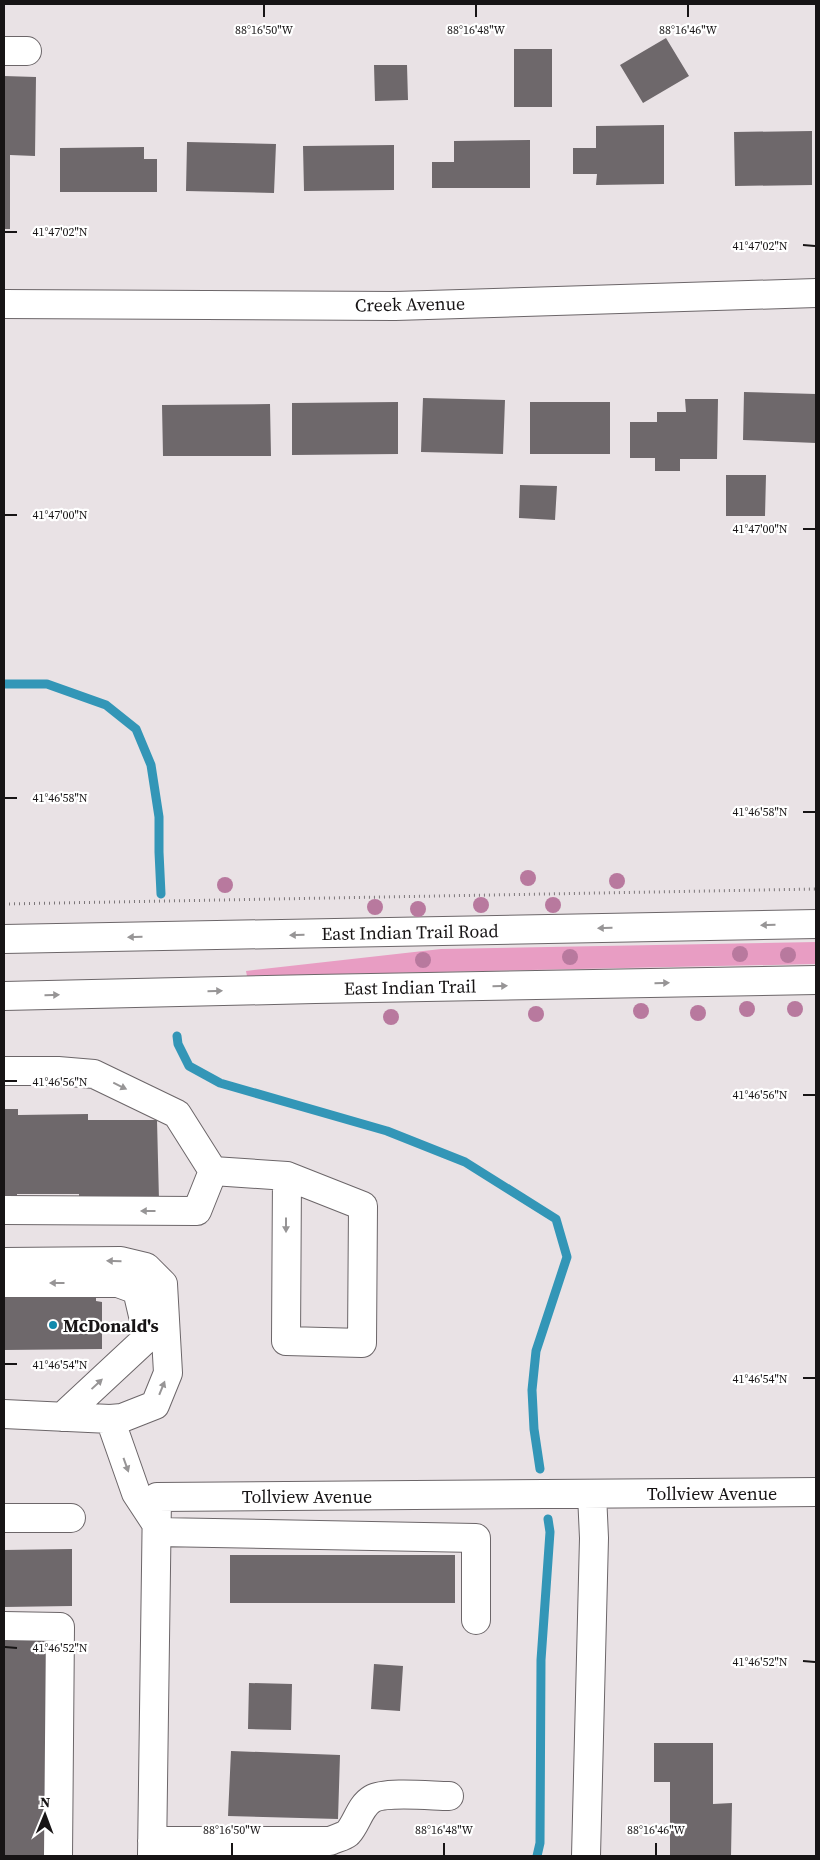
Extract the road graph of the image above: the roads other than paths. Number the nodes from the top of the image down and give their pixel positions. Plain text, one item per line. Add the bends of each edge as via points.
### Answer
1 (816, 293) edge
2 (4, 304) edge
3 (816, 924) edge
4 (4, 939) edge
5 (816, 980) edge
6 (4, 996) edge
7 (4, 1071) edge
8 (213, 1171) junction
9 (287, 1176) junction
10 (4, 1210) edge
11 (4, 1262) edge
12 (4, 1283) edge
13 (4, 1414) edge
14 (62, 1417) junction
15 (110, 1419) junction
16 (816, 1492) edge
17 (592, 1494) junction
18 (4, 1518) edge
19 (71, 1518) dead end
20 (157, 1529) junction
21 (476, 1620) dead end
22 (4, 1626) edge
23 (449, 1796) dead end
24 (152, 1848) edge
25 (58, 1856) edge
26 (586, 1856) edge

1 - 2 street, Creek Avenue via 395,306
3 -> 4 street, East Indian Trail Road
6 -> 5 street, East Indian Trail
7 -> 8 street via 94,1074 177,1114
8 - 9 street
8 -> 10 street via 197,1211
9 -> 9 street via 286,1341 362,1343 364,1206
15 -> 11 street via 122,1418 155,1405 168,1372 163,1284 146,1267 121,1261
14 -> 12 street via 148,1337 137,1290 118,1283
13 - 14 street
14 - 15 street
15 -> 20 street via 136,1493
16 - 17 street, Tollview Avenue
17 - 20 street, Tollview Avenue via 157,1497
17 - 26 street via 594,1538
18 - 19 street
20 - 21 street via 476,1538
20 - 24 street, Tollview Avenue
22 - 25 street via 60,1626
23 - 24 street via 397,1795 372,1799 346,1834 330,1841

